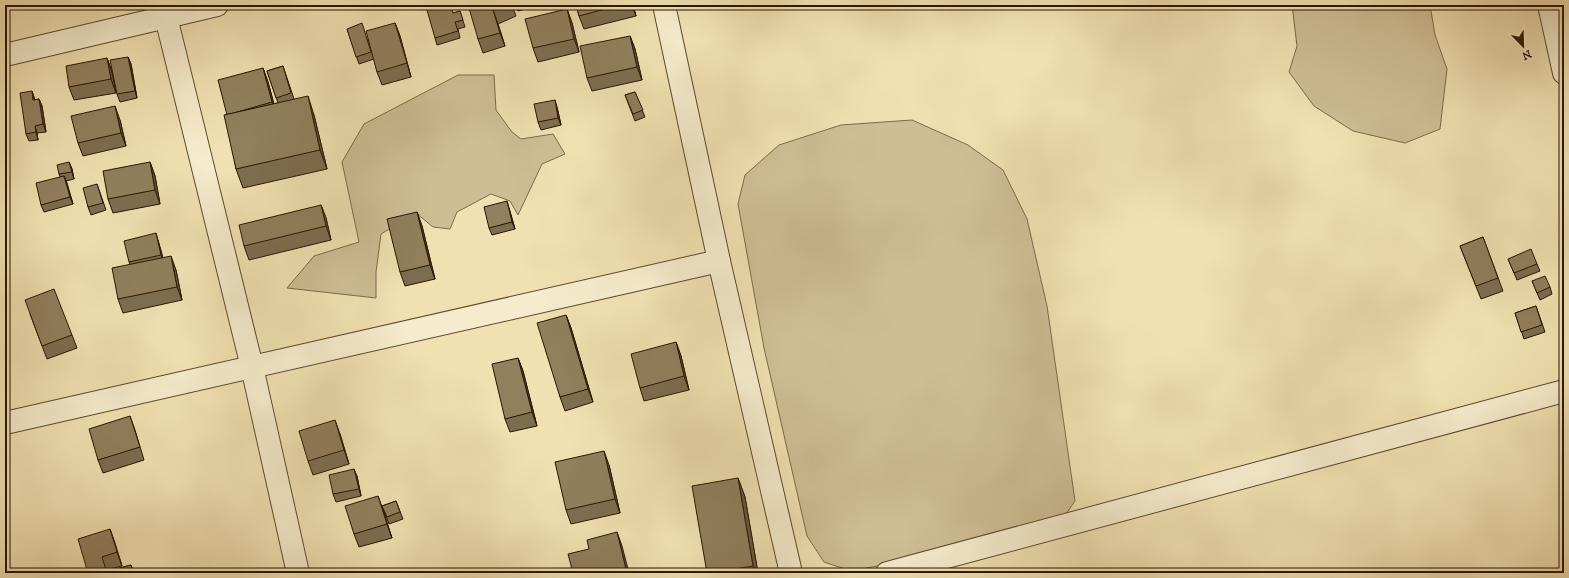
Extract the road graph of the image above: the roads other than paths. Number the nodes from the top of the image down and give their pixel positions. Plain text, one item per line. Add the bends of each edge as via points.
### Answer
1 (217, 5) edge
2 (664, 5) edge
3 (1549, 5) edge
4 (165, 11) edge
5 (5, 55) edge
6 (1564, 73) edge
7 (719, 262) junction
8 (252, 366) junction
9 (1564, 391) edge
10 (5, 423) edge
11 (298, 573) edge
12 (791, 573) edge
13 (887, 573) edge

1 - 4 street
2 - 7 street
3 - 6 street
4 - 5 street
4 - 8 street
7 - 8 street
7 - 12 street
8 - 10 street
8 - 11 street
9 - 13 street

